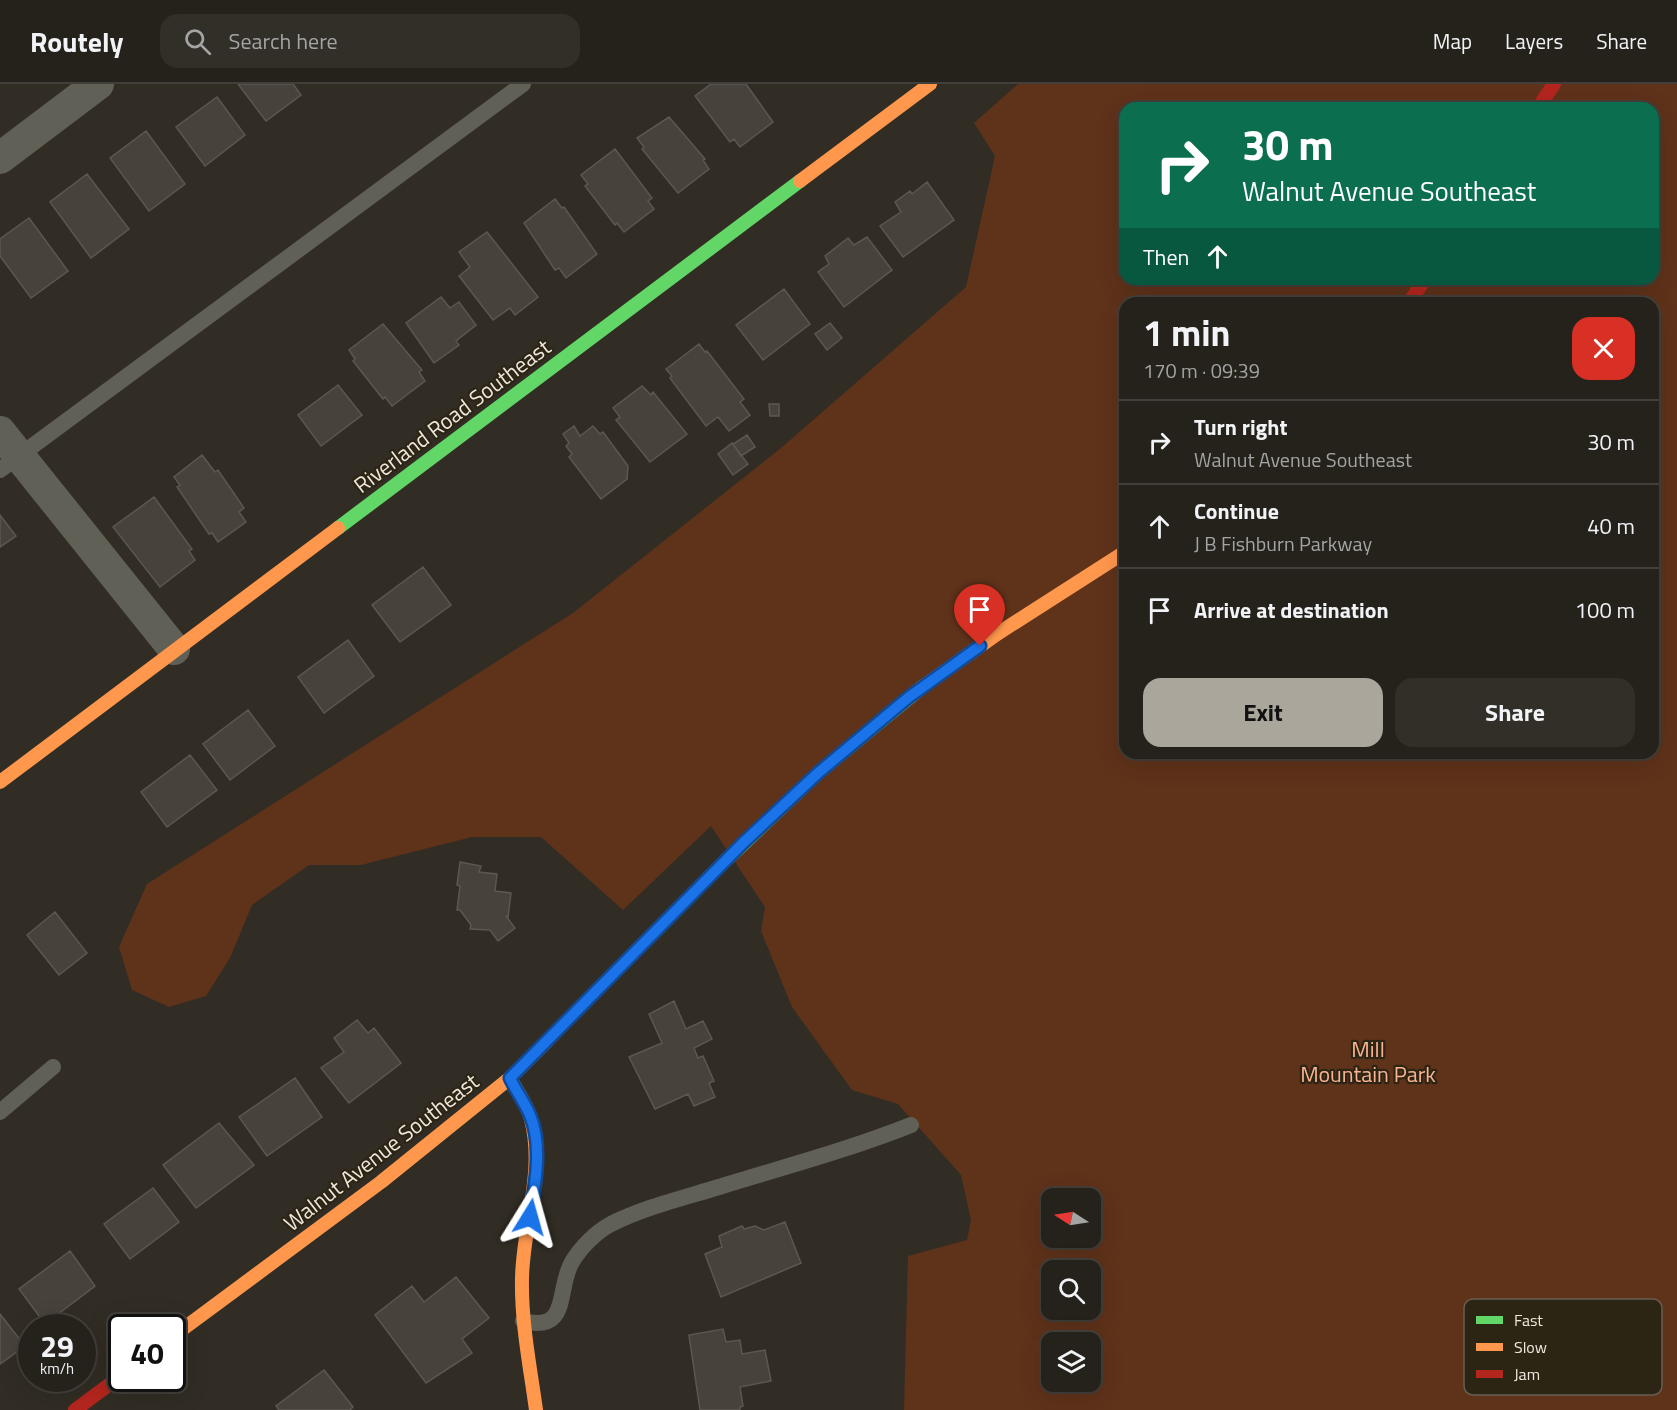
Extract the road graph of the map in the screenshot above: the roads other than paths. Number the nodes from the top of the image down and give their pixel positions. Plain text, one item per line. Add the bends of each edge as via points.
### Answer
1 (98, 84) edge
2 (523, 84) edge
3 (930, 84) edge
4 (1554, 84) edge
5 (1542, 102) edge
6 (0, 159) edge
7 (0, 432) edge
8 (9, 463) edge
9 (1119, 556) edge
10 (174, 650) junction
11 (0, 782) edge
12 (52, 1067) dead end
13 (510, 1078) junction
14 (0, 1112) edge
15 (911, 1125) dead end
16 (523, 1321) junction
17 (186, 1327) edge
18 (108, 1385) edge
19 (75, 1410) edge
20 (536, 1410) edge

1 - 6 street
2 - 8 lane
3 - 10 street, Riverland Road Southeast
4 - 5 street
7 - 8 street
8 - 10 street
9 - 13 street, Walnut Avenue Southeast via 997,634 909,697 818,773 751,835
10 - 11 street, Riverland Road Southeast
12 - 14 lane
13 - 16 street via 530,1116 536,1141 536,1178 522,1275
13 - 17 street, Walnut Avenue Southeast via 381,1182
15 - 16 lane via 868,1142 659,1204 609,1225 587,1242 571,1263 558,1313 550,1321
16 - 20 street
18 - 19 street

